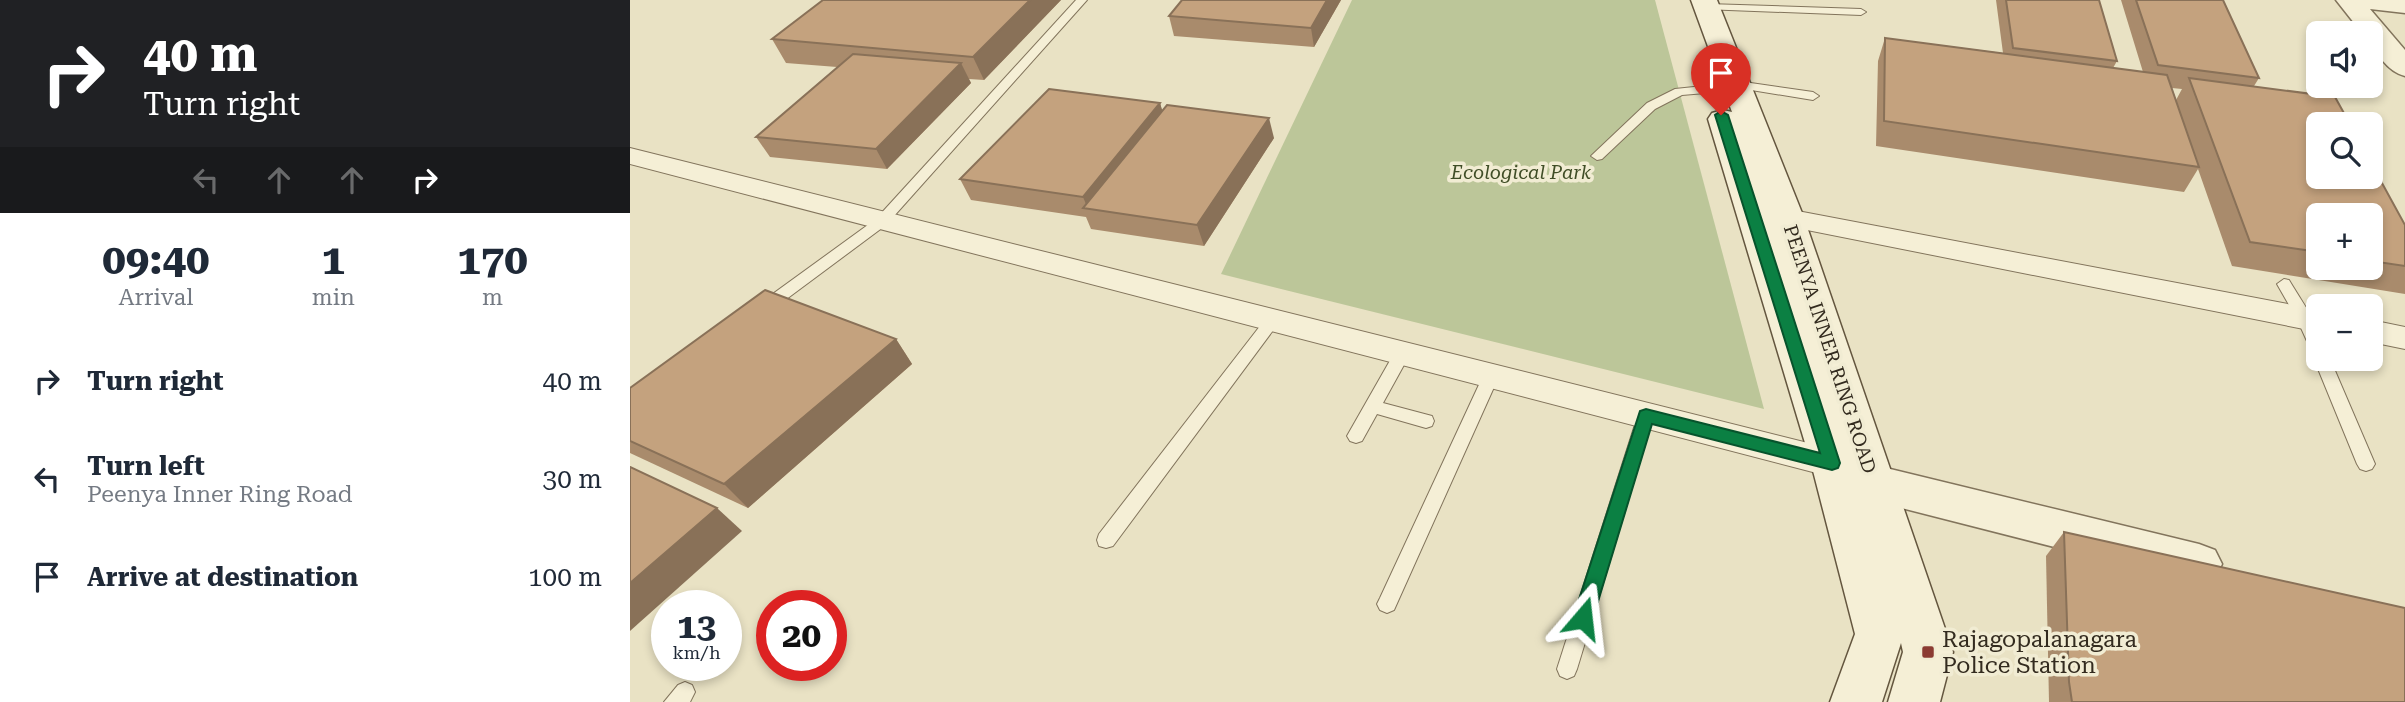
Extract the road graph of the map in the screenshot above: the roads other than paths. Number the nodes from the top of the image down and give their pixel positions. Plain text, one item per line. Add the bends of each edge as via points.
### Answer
1 (1082, 0) edge
2 (2349, 0) edge
3 (2359, 0) edge
4 (1698, 2) edge
5 (2405, 5) edge
6 (1861, 12) dead end
7 (2405, 68) edge
8 (1725, 87) junction
9 (1813, 96) dead end
10 (630, 156) edge
11 (1597, 156) dead end
12 (1787, 218) junction
13 (881, 222) junction
14 (2284, 284) dead end
15 (2306, 312) edge
16 (750, 318) edge
17 (2306, 319) edge
18 (1272, 321) junction
19 (2383, 333) edge
20 (2405, 338) edge
21 (1402, 354) junction
22 (2327, 371) edge
23 (1491, 376) junction
24 (1372, 406) junction
25 (1646, 415) junction
26 (1426, 421) dead end
27 (1356, 436) dead end
28 (1832, 463) junction
29 (2366, 464) dead end
30 (1874, 483) junction
31 (1106, 540) dead end
32 (2232, 572) edge
33 (1387, 604) dead end
34 (1567, 669) dead end
35 (1856, 702) edge
36 (1914, 702) edge

1 - 13 lane
2 - 7 main road
3 - 5 main road
4 - 6 lane
4 - 8 main road, PEENYA INNER RING ROAD
8 - 9 lane
8 - 11 lane via 1679,92 1651,106
8 - 12 main road, PEENYA INNER RING ROAD
8 - 28 main road, PEENYA INNER RING ROAD
10 - 13 street
12 - 17 street
12 - 30 main road, PEENYA INNER RING ROAD
13 - 16 lane
13 - 18 street
14 - 15 lane
18 - 21 street
18 - 31 lane
19 - 20 street
21 - 23 street
21 - 24 lane
22 - 29 lane
23 - 25 street
23 - 33 lane
24 - 26 lane
24 - 27 lane
25 - 28 street
25 - 34 lane
28 - 30 main road
28 - 35 main road, PEENYA INNER RING ROAD via 1880,634
30 - 32 main road
30 - 36 main road, PEENYA INNER RING ROAD via 1928,652

